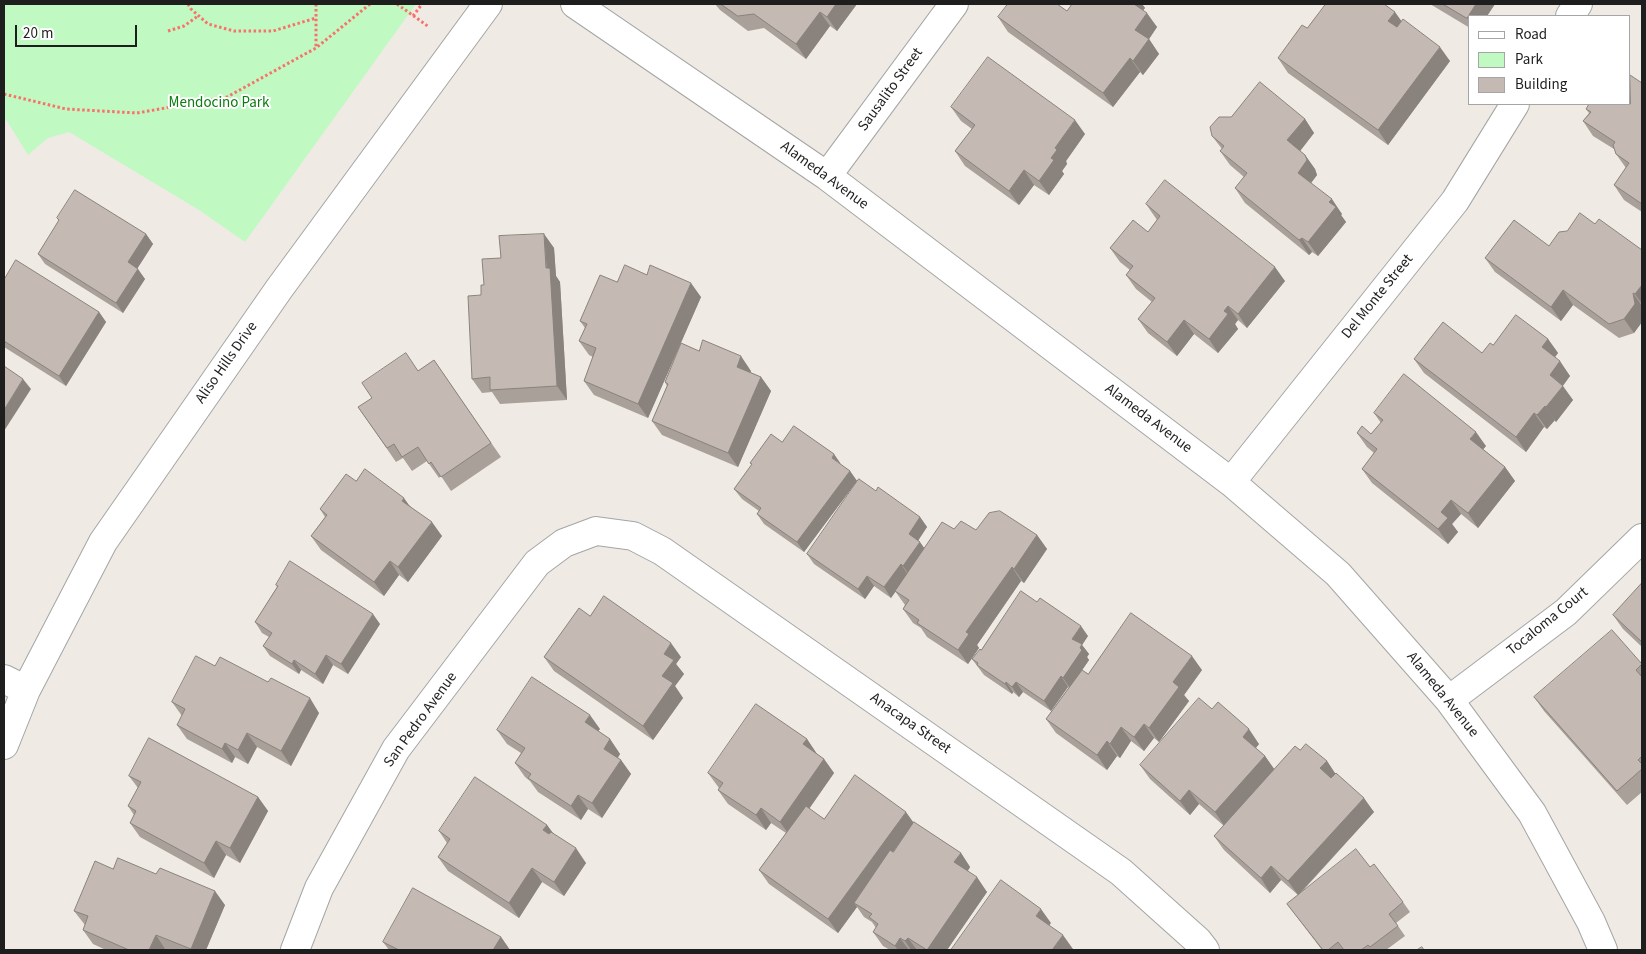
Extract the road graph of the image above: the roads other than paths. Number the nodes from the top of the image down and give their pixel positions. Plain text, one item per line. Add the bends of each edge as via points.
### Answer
1 (488, 4) edge
2 (575, 4) edge
3 (954, 4) edge
4 (1578, 4) edge
5 (1571, 15) edge
6 (1514, 105) edge
7 (827, 176) junction
8 (1231, 482) junction
9 (596, 531) joint
10 (1642, 538) edge
11 (15, 684) edge
12 (1449, 700) junction
13 (4, 746) edge
14 (295, 950) edge
15 (1205, 950) edge
16 (1603, 950) edge

1 - 11 street, Aliso Hills Drive via 279,289 103,542
2 - 7 street, Alameda Avenue
3 - 7 street, Sausalito Street
4 - 5 street
6 - 8 street, Del Monte Street via 1455,201
7 - 8 street, Alameda Avenue
8 - 12 street, Alameda Avenue via 1338,574
9 - 14 street, San Pedro Avenue via 564,543 537,563 396,750 319,888
9 - 15 street, Anacapa Street via 632,536 662,551 1121,872
10 - 12 street, Tocaloma Court via 1566,612
11 - 13 street, Aliso Hills Drive
12 - 16 street, Alameda Avenue via 1532,813 1592,922

